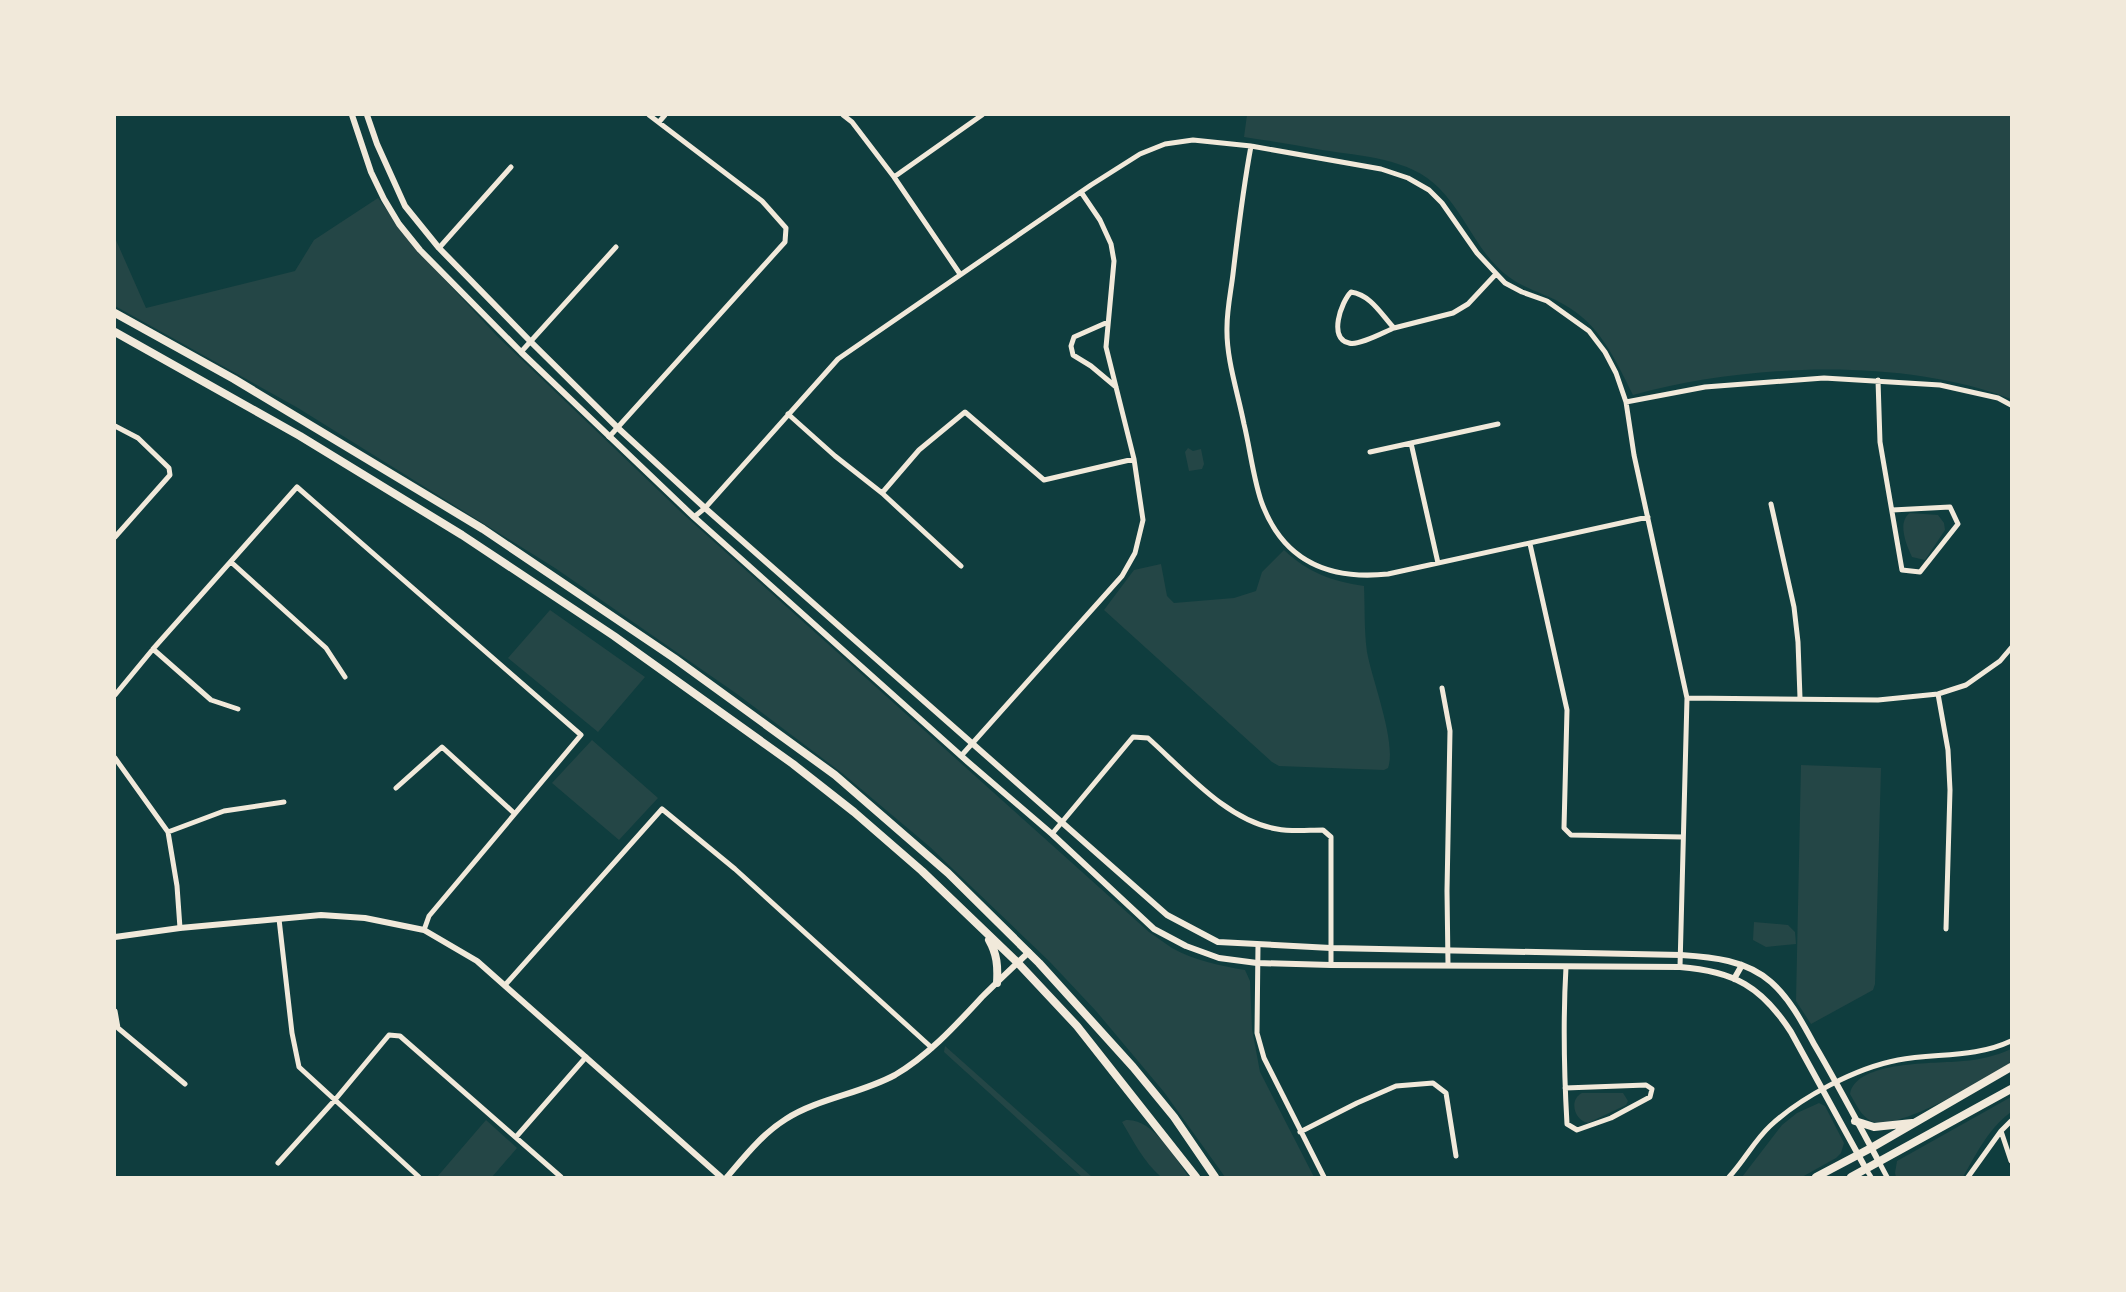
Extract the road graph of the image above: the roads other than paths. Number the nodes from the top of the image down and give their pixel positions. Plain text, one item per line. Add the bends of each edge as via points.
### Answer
1 (352, 115) edge
2 (367, 115) edge
3 (649, 115) edge
4 (665, 115) edge
5 (843, 115) edge
6 (982, 115) edge
7 (659, 122) junction
8 (1251, 146) junction
9 (511, 167) dead end
10 (894, 177) junction
11 (1081, 192) junction
12 (616, 247) dead end
13 (439, 248) junction
14 (960, 274) junction
15 (1496, 274) junction
16 (115, 313) edge
17 (1108, 322) junction
18 (1394, 328) junction
19 (115, 332) edge
20 (531, 342) junction
21 (521, 352) junction
22 (1878, 380) junction
23 (1116, 388) junction
24 (1626, 402) junction
25 (2011, 405) edge
26 (788, 414) junction
27 (1498, 424) dead end
28 (115, 426) edge
29 (618, 428) junction
30 (610, 437) junction
31 (1410, 443) junction
32 (1370, 452) dead end
33 (1134, 459) junction
34 (882, 493) junction
35 (1771, 504) dead end
36 (705, 508) junction
37 (1892, 510) junction
38 (694, 517) junction
39 (1648, 517) junction
40 (115, 537) edge
41 (1530, 544) junction
42 (231, 562) junction
43 (1438, 563) junction
44 (961, 566) dead end
45 (2011, 648) edge
46 (153, 649) junction
47 (345, 677) dead end
48 (1442, 688) dead end
49 (1938, 694) junction
50 (115, 695) edge
51 (1687, 698) junction
52 (1800, 698) junction
53 (238, 710) dead end
54 (974, 743) junction
55 (961, 756) junction
56 (116, 760) edge
57 (396, 788) dead end
58 (284, 802) dead end
59 (514, 813) junction
60 (1062, 823) junction
61 (168, 832) junction
62 (1052, 834) junction
63 (1683, 837) junction
64 (279, 919) junction
65 (180, 928) junction
66 (1946, 929) dead end
67 (424, 930) junction
68 (985, 934) junction
69 (115, 937) edge
70 (1258, 945) junction
71 (1331, 948) junction
72 (1448, 950) junction
73 (1029, 952) junction
74 (1681, 955) junction
75 (1018, 963) junction
76 (1257, 963) junction
77 (1331, 965) junction
78 (1448, 965) junction
79 (1742, 965) junction
80 (1566, 967) junction
81 (1680, 967) junction
82 (1734, 979) junction
83 (997, 982) junction
84 (505, 985) junction
85 (115, 1011) edge
86 (2011, 1041) edge
87 (932, 1048) junction
88 (586, 1057) junction
89 (2011, 1067) edge
90 (1837, 1083) junction
91 (185, 1084) dead end
92 (1565, 1088) junction
93 (2011, 1089) edge
94 (1822, 1091) junction
95 (334, 1101) junction
96 (1855, 1121) junction
97 (2011, 1121) edge
98 (1914, 1123) junction
99 (2001, 1131) junction
100 (1300, 1132) junction
101 (516, 1137) junction
102 (1871, 1148) junction
103 (1858, 1155) junction
104 (1456, 1156) dead end
105 (2011, 1161) edge
106 (278, 1162) dead end
107 (1879, 1162) junction
108 (1866, 1169) junction
109 (419, 1177) edge
110 (561, 1177) edge
111 (721, 1177) edge
112 (727, 1177) edge
113 (1196, 1177) edge
114 (1215, 1177) edge
115 (1324, 1177) edge
116 (1729, 1177) edge
117 (1816, 1177) edge
118 (1851, 1177) edge
119 (1871, 1177) edge
120 (1887, 1177) edge
121 (1968, 1177) edge

1 - 21 street via 371,172 399,224 420,250
2 - 13 street via 405,206
3 - 7 street
4 - 7 street
5 - 10 street via 852,122
6 - 10 street
7 - 29 street via 762,201 786,228 785,242
8 - 11 street via 1194,140 1165,144 1140,154
8 - 15 street via 1381,169 1408,178 1429,190 1442,203
8 - 43 street via 1227,328 1262,505 1274,529 1288,546 1308,560 1339,574 1388,574
9 - 13 street
10 - 14 street
11 - 14 street
11 - 17 street via 1111,244 1114,261
12 - 20 street
13 - 20 street
14 - 26 street via 838,359
15 - 18 street via 1468,304 1453,313
15 - 24 street via 1505,283 1547,302 1589,331 1612,366
16 - 73 main road via 234,378 483,529 674,658 835,775 948,873
17 - 23 street via 1106,347
17 - 23 street via 1074,336 1072,355
18 - 18 street via 1361,293 1350,292 1344,298 1338,331 1349,344
19 - 68 main road via 348,465 462,535 622,642 794,764 854,812 922,871
20 - 21 street
20 - 29 street
21 - 30 street
22 - 24 street via 1824,378 1705,387
22 - 25 street via 1940,385 1998,398
22 - 37 street via 1880,442
23 - 33 street
24 - 39 street
26 - 34 street
26 - 36 street
27 - 31 street
28 - 40 street via 138,438 169,468 170,475
29 - 30 street
29 - 36 street
30 - 38 street
31 - 32 street
31 - 43 street
33 - 34 street via 1044,480 965,412 919,450
33 - 54 street via 1143,520 1130,564 1112,589
34 - 44 street
35 - 52 street via 1794,607
36 - 38 street
36 - 54 street
37 - 37 street via 1902,570 1920,572 1958,524 1950,507
38 - 55 street
39 - 41 street
39 - 51 street
41 - 43 street
41 - 63 street via 1567,710 1564,828 1570,835
42 - 46 street
42 - 47 street via 326,648
42 - 59 street via 298,487 581,735
45 - 49 street via 2000,661 1966,685
46 - 50 street
46 - 53 street via 210,700
48 - 72 street via 1450,731
49 - 52 street via 1878,700
49 - 66 street via 1948,750 1950,790
51 - 52 street
51 - 63 street
54 - 55 street
54 - 60 street
55 - 62 street
56 - 61 street
57 - 59 street via 442,747
58 - 61 street via 224,811
59 - 67 street via 429,916
60 - 62 street
60 - 70 street via 1167,914 1218,942
60 - 71 street via 1133,736 1148,738 1224,807 1243,819 1277,829 1324,830 1331,838
61 - 65 street
62 - 76 street via 1154,929 1219,958
63 - 74 street
64 - 65 street
64 - 67 street via 321,915 364,918
64 - 95 street via 292,1034 299,1067
65 - 69 street
67 - 84 street via 477,961
68 - 75 main road
68 - 83 main road via 996,955
70 - 71 street
70 - 76 street
71 - 72 street
71 - 77 street
72 - 74 street
72 - 78 street
73 - 75 street
73 - 114 main road via 1139,1074 1174,1117
74 - 79 street via 1712,957
74 - 81 street
75 - 83 street
75 - 113 main road via 1077,1026
76 - 77 street
76 - 100 street via 1257,1033 1264,1058
77 - 78 street
78 - 80 street
79 - 82 street
79 - 90 street via 1770,981 1788,1000
80 - 81 street
80 - 92 street
81 - 82 street via 1716,972
82 - 94 street via 1753,988 1778,1012
83 - 87 street
84 - 87 street via 662,809 735,870
84 - 88 street
85 - 91 street via 118,1028
86 - 90 street via 1979,1053 1898,1060
87 - 112 street via 894,1075 787,1118 764,1135
88 - 101 street
88 - 111 street
89 - 98 main road
90 - 94 street
90 - 96 street
92 - 92 street via 1567,1124 1576,1130 1611,1118 1650,1097 1652,1089 1646,1086
93 - 107 main road
94 - 103 street
94 - 116 street via 1793,1106 1768,1128
95 - 101 street via 389,1035 400,1036
95 - 106 street
95 - 109 street
96 - 98 main road via 1874,1127
96 - 102 street
97 - 99 street
98 - 102 main road
99 - 105 street
99 - 121 street
100 - 104 street via 1396,1086 1433,1083 1446,1093
100 - 115 street
101 - 110 street
102 - 103 main road
102 - 107 street
103 - 108 street
103 - 117 main road
107 - 108 main road
107 - 120 street
108 - 118 main road
108 - 119 street

